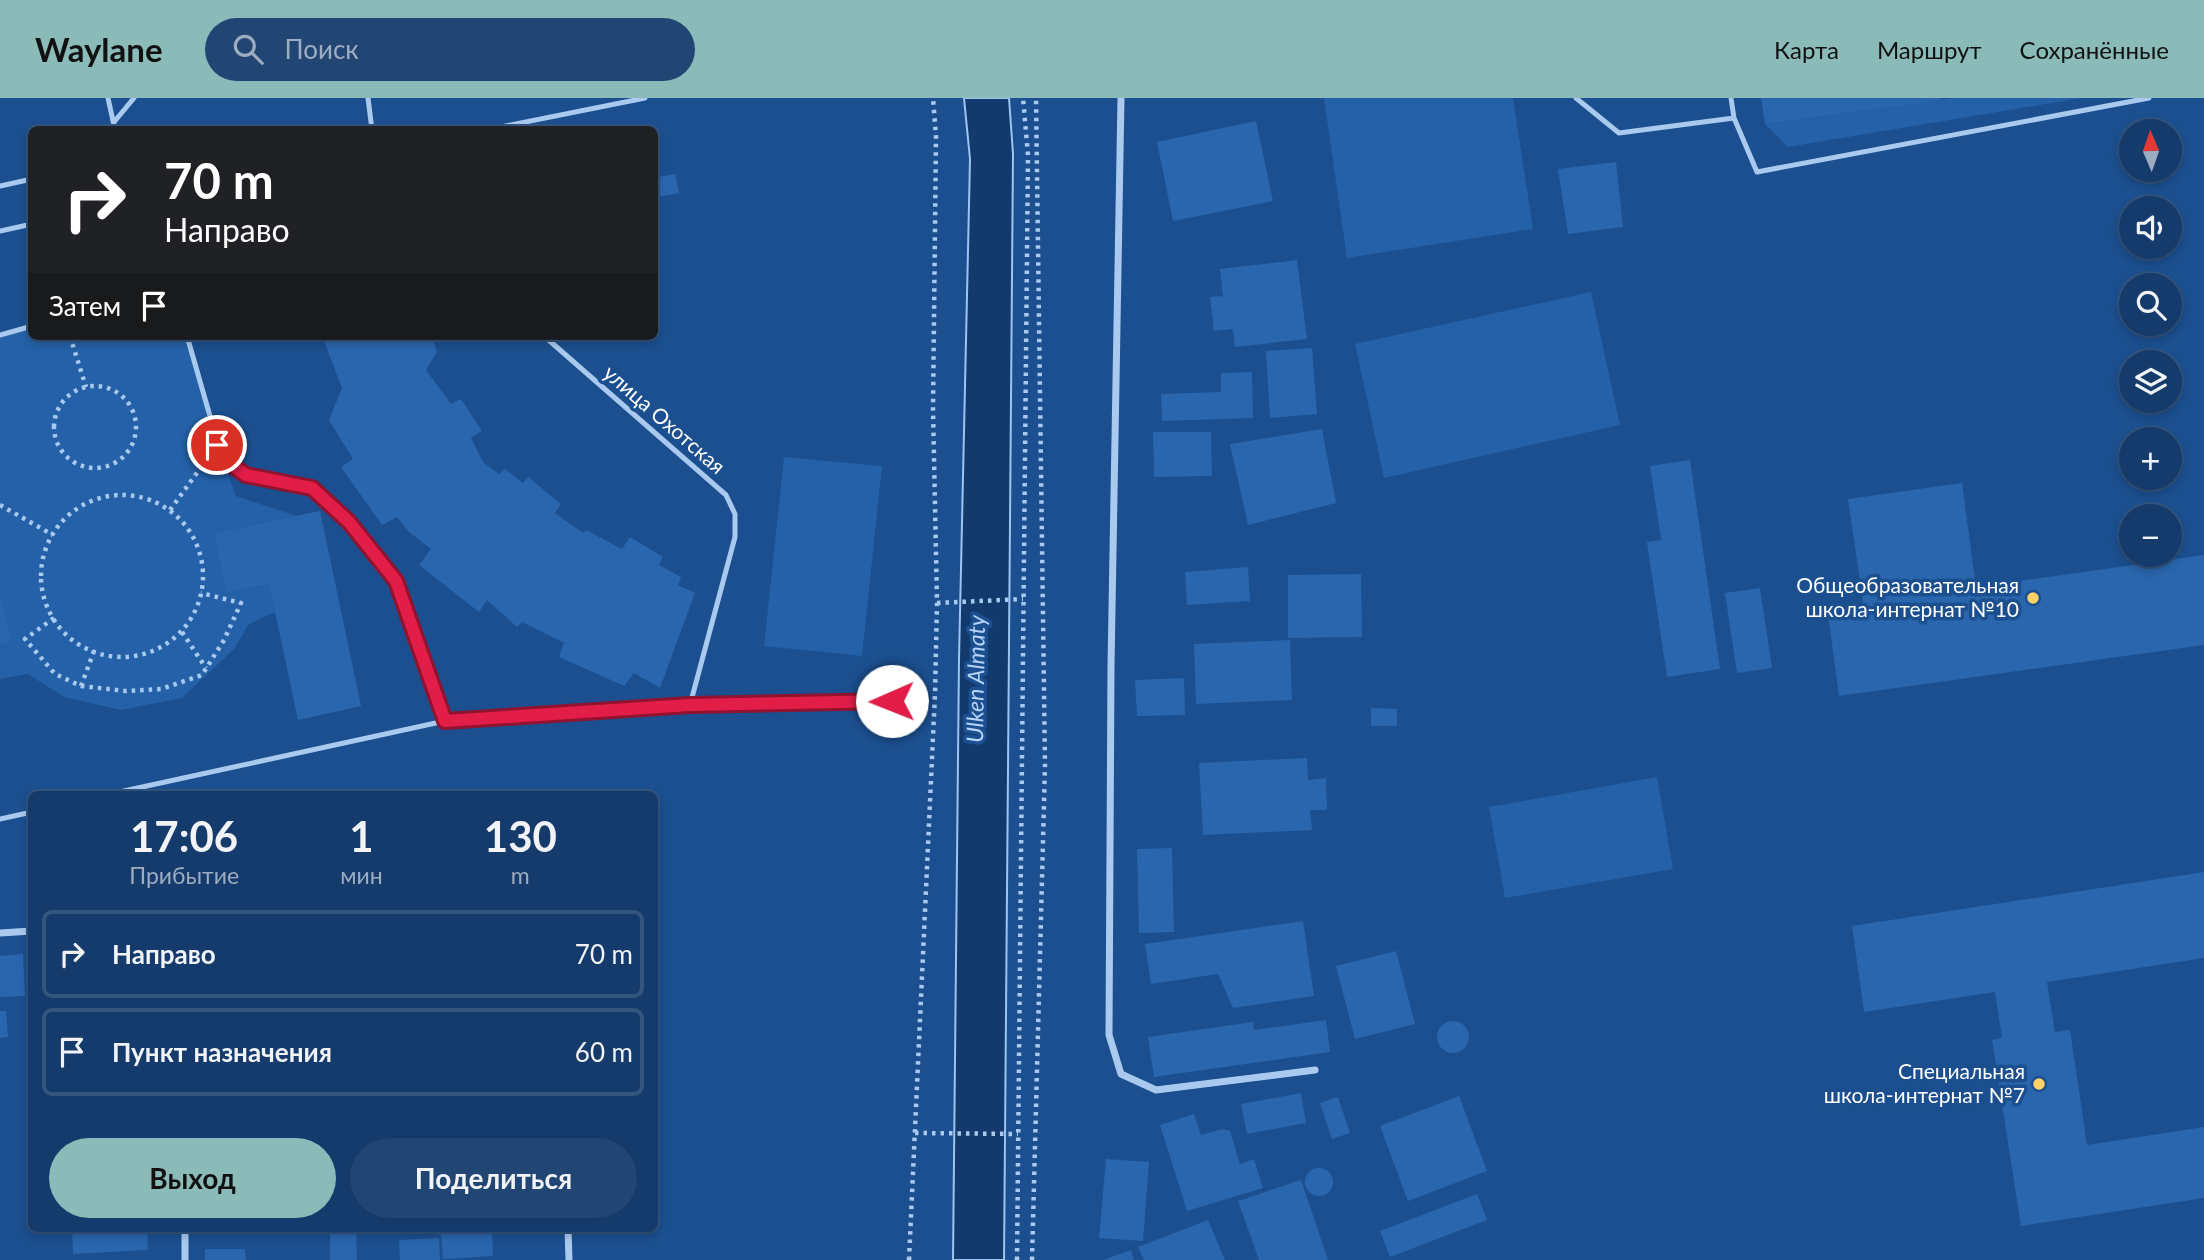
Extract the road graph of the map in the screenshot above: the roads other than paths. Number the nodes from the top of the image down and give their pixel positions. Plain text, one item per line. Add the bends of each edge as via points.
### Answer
1 (108, 98) edge
2 (134, 98) edge
3 (368, 98) edge
4 (645, 98) edge
5 (1121, 98) edge
6 (1576, 98) edge
7 (1731, 98) edge
8 (2149, 98) edge
9 (1734, 118) junction
10 (114, 122) junction
11 (114, 126) edge
12 (372, 126) edge
13 (506, 126) edge
14 (28, 180) edge
15 (0, 186) edge
16 (28, 225) edge
17 (0, 230) edge
18 (28, 327) edge
19 (0, 335) edge
20 (188, 340) edge
21 (549, 340) edge
22 (892, 701) dead end
23 (690, 705) junction
24 (445, 721) junction
25 (124, 791) edge
26 (28, 813) edge
27 (0, 819) edge
28 (28, 931) edge
29 (0, 933) edge
30 (1315, 1070) dead end
31 (185, 1232) edge
32 (568, 1232) edge
33 (185, 1260) edge
34 (569, 1260) edge

1 - 10 lane
2 - 10 lane
3 - 12 lane
4 - 13 lane
5 - 30 street via 1109,1035 1121,1074 1156,1090
6 - 9 lane via 1619,133
7 - 9 lane
8 - 9 lane via 1757,172
10 - 11 lane
14 - 15 lane
16 - 17 lane
18 - 19 lane
20 - 24 lane via 222,458 246,475 312,488 349,522 396,581
21 - 23 lane, улица Охотская via 726,495 735,514 735,537
22 - 23 lane
23 - 24 lane
24 - 25 lane
26 - 27 lane
28 - 29 street
31 - 33 street
32 - 34 street

